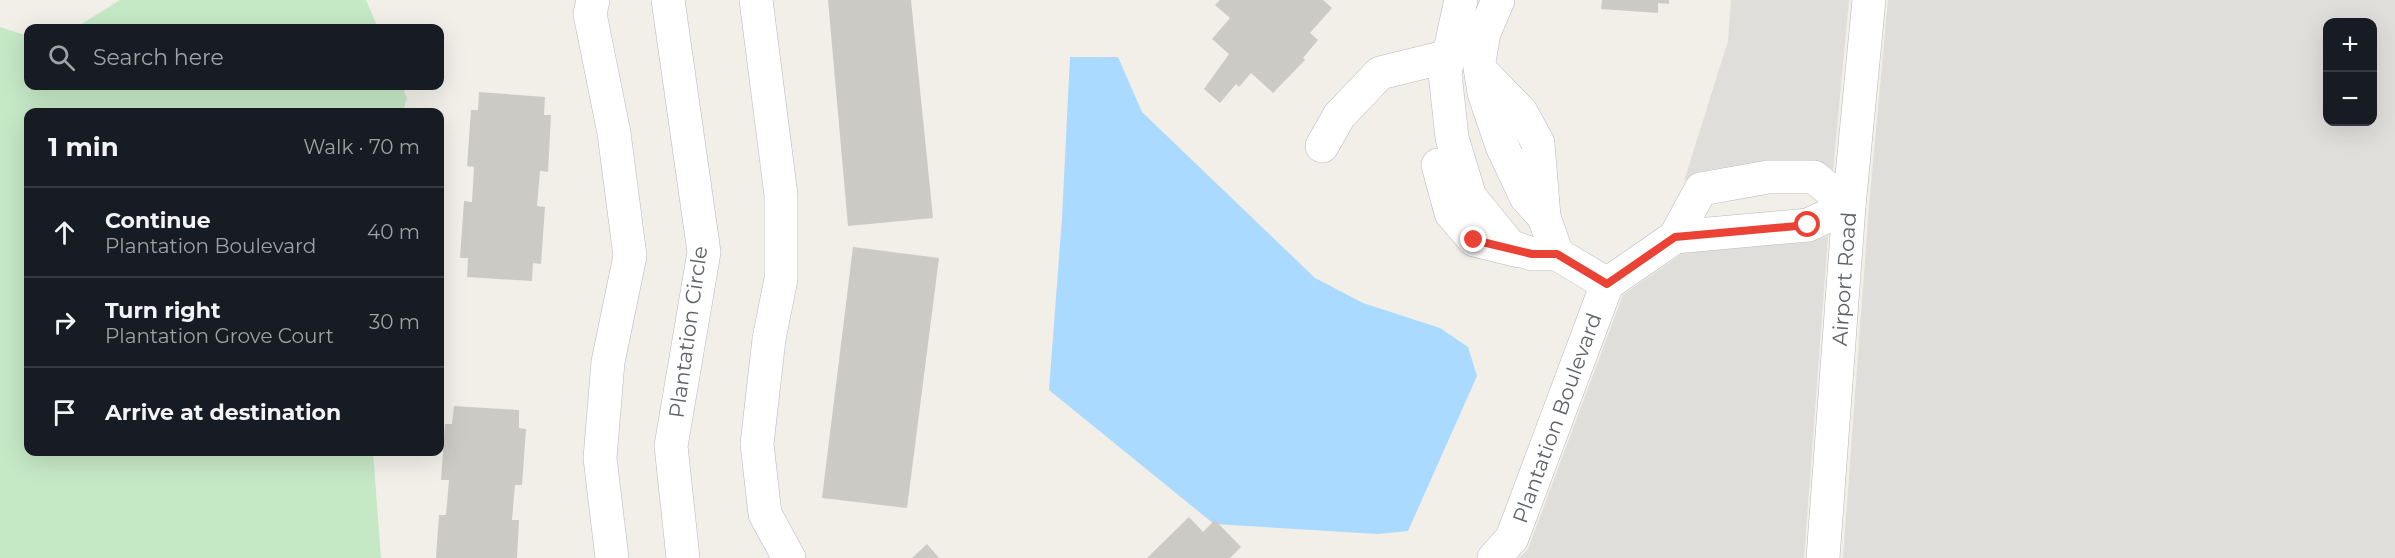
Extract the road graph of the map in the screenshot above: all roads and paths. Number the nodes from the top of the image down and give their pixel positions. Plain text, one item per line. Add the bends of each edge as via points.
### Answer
1 (593, 0) edge
2 (668, 0) edge
3 (756, 0) edge
4 (1461, 0) edge
5 (1498, 0) edge
6 (1869, 0) edge
7 (1448, 62) junction
8 (1322, 146) dead end
9 (1849, 206) junction
10 (1675, 237) junction
11 (1545, 254) junction
12 (1607, 284) junction
13 (612, 558) edge
14 (683, 558) edge
15 (789, 558) edge
16 (1494, 558) edge
17 (1823, 558) edge

1 - 13 street via 590,14 614,133 630,256 608,362 600,458
2 - 14 street, Plantation Circle via 704,252 671,446
3 - 15 street via 781,195 781,279 769,339 757,444 765,514
4 - 7 street
5 - 11 street via 1479,61 1484,93 1502,146 1526,197 1544,217
6 - 9 street, Airport Road
7 - 8 street via 1380,73 1339,117
7 - 11 street via 1452,138 1470,197 1510,246
9 - 10 street via 1808,225
9 - 10 street via 1814,177 1768,177 1701,189
9 - 17 street, Airport Road
10 - 12 street
11 - 12 street
12 - 16 street, Plantation Boulevard via 1512,538

